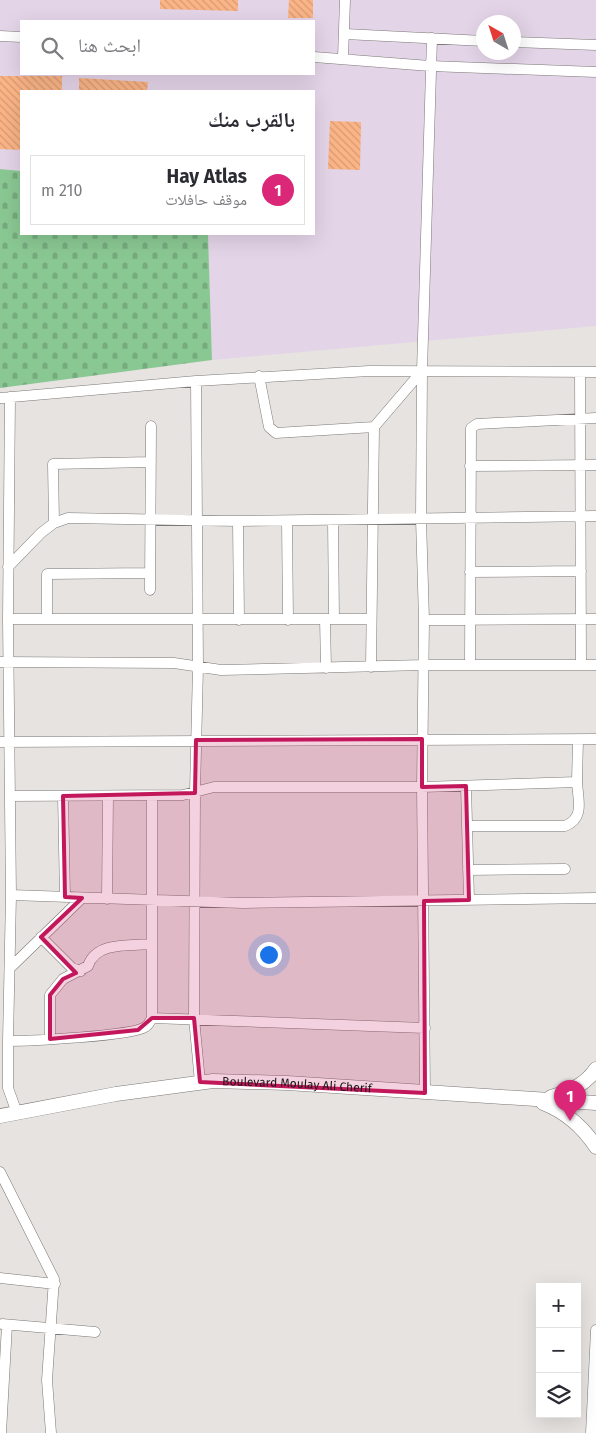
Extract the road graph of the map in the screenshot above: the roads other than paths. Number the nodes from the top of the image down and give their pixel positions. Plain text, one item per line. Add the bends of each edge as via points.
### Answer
1 (344, 0) edge
2 (345, 34) junction
3 (0, 36) edge
4 (20, 37) edge
5 (432, 38) junction
6 (476, 41) edge
7 (521, 42) edge
8 (596, 45) edge
9 (315, 56) edge
10 (343, 58) junction
11 (430, 66) junction
12 (596, 72) edge
13 (422, 371) junction
14 (580, 372) junction
15 (596, 372) edge
16 (259, 376) junction
17 (196, 381) junction
18 (5, 398) edge
19 (596, 418) edge
20 (580, 419) junction
21 (151, 426) dead end
22 (374, 427) junction
23 (150, 462) junction
24 (580, 465) junction
25 (596, 465) edge
26 (470, 466) junction
27 (580, 516) junction
28 (596, 516) edge
29 (150, 518) junction
30 (421, 519) junction
31 (470, 519) junction
32 (196, 520) junction
33 (333, 520) junction
34 (373, 520) junction
35 (238, 521) junction
36 (288, 521) junction
37 (54, 523) junction
38 (8, 568) junction
39 (581, 571) junction
40 (470, 572) junction
41 (150, 573) junction
42 (150, 590) dead end
43 (47, 618) junction
44 (197, 618) junction
45 (371, 618) junction
46 (8, 619) junction
47 (330, 619) junction
48 (470, 619) junction
49 (581, 619) junction
50 (596, 619) edge
51 (239, 620) junction
52 (288, 620) junction
53 (424, 620) junction
54 (5, 662) edge
55 (424, 665) junction
56 (470, 665) junction
57 (581, 665) junction
58 (596, 665) edge
59 (198, 667) junction
60 (371, 667) junction
61 (326, 668) junction
62 (422, 739) junction
63 (596, 739) edge
64 (196, 740) junction
65 (578, 740) junction
66 (4, 742) edge
67 (578, 782) junction
68 (466, 786) junction
69 (422, 787) junction
70 (195, 792) junction
71 (10, 796) junction
72 (63, 796) junction
73 (108, 796) junction
74 (152, 796) junction
75 (468, 826) junction
76 (565, 869) dead end
77 (468, 870) junction
78 (0, 871) edge
79 (11, 871) junction
80 (11, 895) junction
81 (64, 897) junction
82 (82, 898) junction
83 (596, 898) edge
84 (107, 899) junction
85 (469, 900) junction
86 (153, 901) junction
87 (424, 901) junction
88 (195, 902) junction
89 (42, 937) junction
90 (152, 944) junction
91 (10, 968) junction
92 (81, 971) junction
93 (152, 1018) junction
94 (194, 1018) junction
95 (425, 1028) junction
96 (5, 1034) edge
97 (50, 1039) junction
98 (596, 1069) edge
99 (200, 1082) junction
100 (425, 1093) junction
101 (535, 1100) junction
102 (596, 1103) edge
103 (16, 1113) junction
104 (0, 1116) edge
105 (596, 1147) edge
106 (1, 1176) edge
107 (0, 1278) edge
108 (54, 1284) junction
109 (3, 1324) edge
110 (51, 1327) junction
111 (596, 1330) edge
112 (95, 1332) dead end
113 (1, 1433) edge
114 (51, 1433) edge
115 (591, 1433) edge

1 - 2 street
2 - 5 street
2 - 10 street
3 - 4 street
5 - 6 street
5 - 11 street
7 - 8 street
9 - 10 street
10 - 11 street
11 - 12 street
11 - 13 street
13 - 14 street
13 - 16 street
13 - 22 street
13 - 30 street
14 - 15 street
14 - 20 street
16 - 17 street
16 - 22 street via 269,427 276,433
17 - 18 street
17 - 32 street
18 - 38 street
19 - 20 street
20 - 24 street
20 - 26 street via 477,424 470,432
21 - 23 street
22 - 34 street
23 - 29 street
23 - 37 street via 53,464
24 - 25 street
24 - 26 street
24 - 27 street
26 - 31 street
27 - 28 street
27 - 31 street
27 - 39 street
29 - 32 street
29 - 37 street via 81,517
29 - 41 street
30 - 31 street
30 - 34 street
30 - 53 street
31 - 40 street
32 - 35 street
32 - 44 street
33 - 34 street
33 - 36 street
33 - 47 street
34 - 45 street
35 - 36 street
35 - 51 street
36 - 52 street
37 - 38 street
38 - 46 street
39 - 40 street
39 - 49 street
40 - 48 street
41 - 42 street
41 - 43 street via 47,574
43 - 44 street
43 - 46 street
44 - 51 street
44 - 59 street
45 - 47 street
45 - 60 street
46 - 54 street
47 - 52 street
47 - 61 street
48 - 49 street
48 - 53 street
48 - 56 street
49 - 50 street
49 - 57 street
51 - 52 street
53 - 55 street
54 - 59 street via 174,663
54 - 66 street
55 - 56 street
55 - 60 street
55 - 62 street
56 - 57 street
57 - 58 street
59 - 61 street via 221,670
59 - 64 street
60 - 61 street
62 - 64 street
62 - 65 street
62 - 69 street
63 - 65 street
64 - 66 street
64 - 70 street
65 - 67 street
66 - 71 street
67 - 68 street
67 - 75 street via 578,816 565,826
68 - 69 street
68 - 75 street
69 - 70 street via 214,787
69 - 87 street
70 - 74 street
70 - 88 street
71 - 72 street
71 - 79 street
72 - 73 street
72 - 81 street
73 - 74 street
73 - 84 street
74 - 86 street
75 - 77 street
76 - 77 street
77 - 85 street
78 - 79 street
79 - 80 street
80 - 81 street
80 - 91 street
81 - 82 street
82 - 84 street
82 - 89 street
83 - 85 street
84 - 86 street
85 - 87 street
86 - 88 street
86 - 90 street
87 - 88 street
87 - 95 street
88 - 94 street
89 - 91 street
89 - 92 street via 72,968
90 - 92 street via 98,950
90 - 93 street
91 - 96 street
92 - 97 street via 63,978 50,995
93 - 94 street
93 - 97 street via 145,1028 138,1030
94 - 95 street
94 - 99 street
95 - 100 street
96 - 97 street
96 - 103 street via 8,1088
98 - 101 main road via 581,1085 566,1093
99 - 100 main road, Boulevard Moulay Ali Cherif via 287,1083
99 - 103 main road, Boulevard Moulay Ali Cherif
100 - 101 main road, Boulevard Moulay Ali Cherif
101 - 102 main road, Boulevard Moulay Ali Cherif
101 - 105 main road via 565,1114
103 - 104 main road, Boulevard Moulay Ali Cherif
106 - 108 street via 52,1272
107 - 108 street
108 - 110 street
109 - 110 street
109 - 113 street
110 - 112 street
110 - 114 street via 47,1380
111 - 115 street

